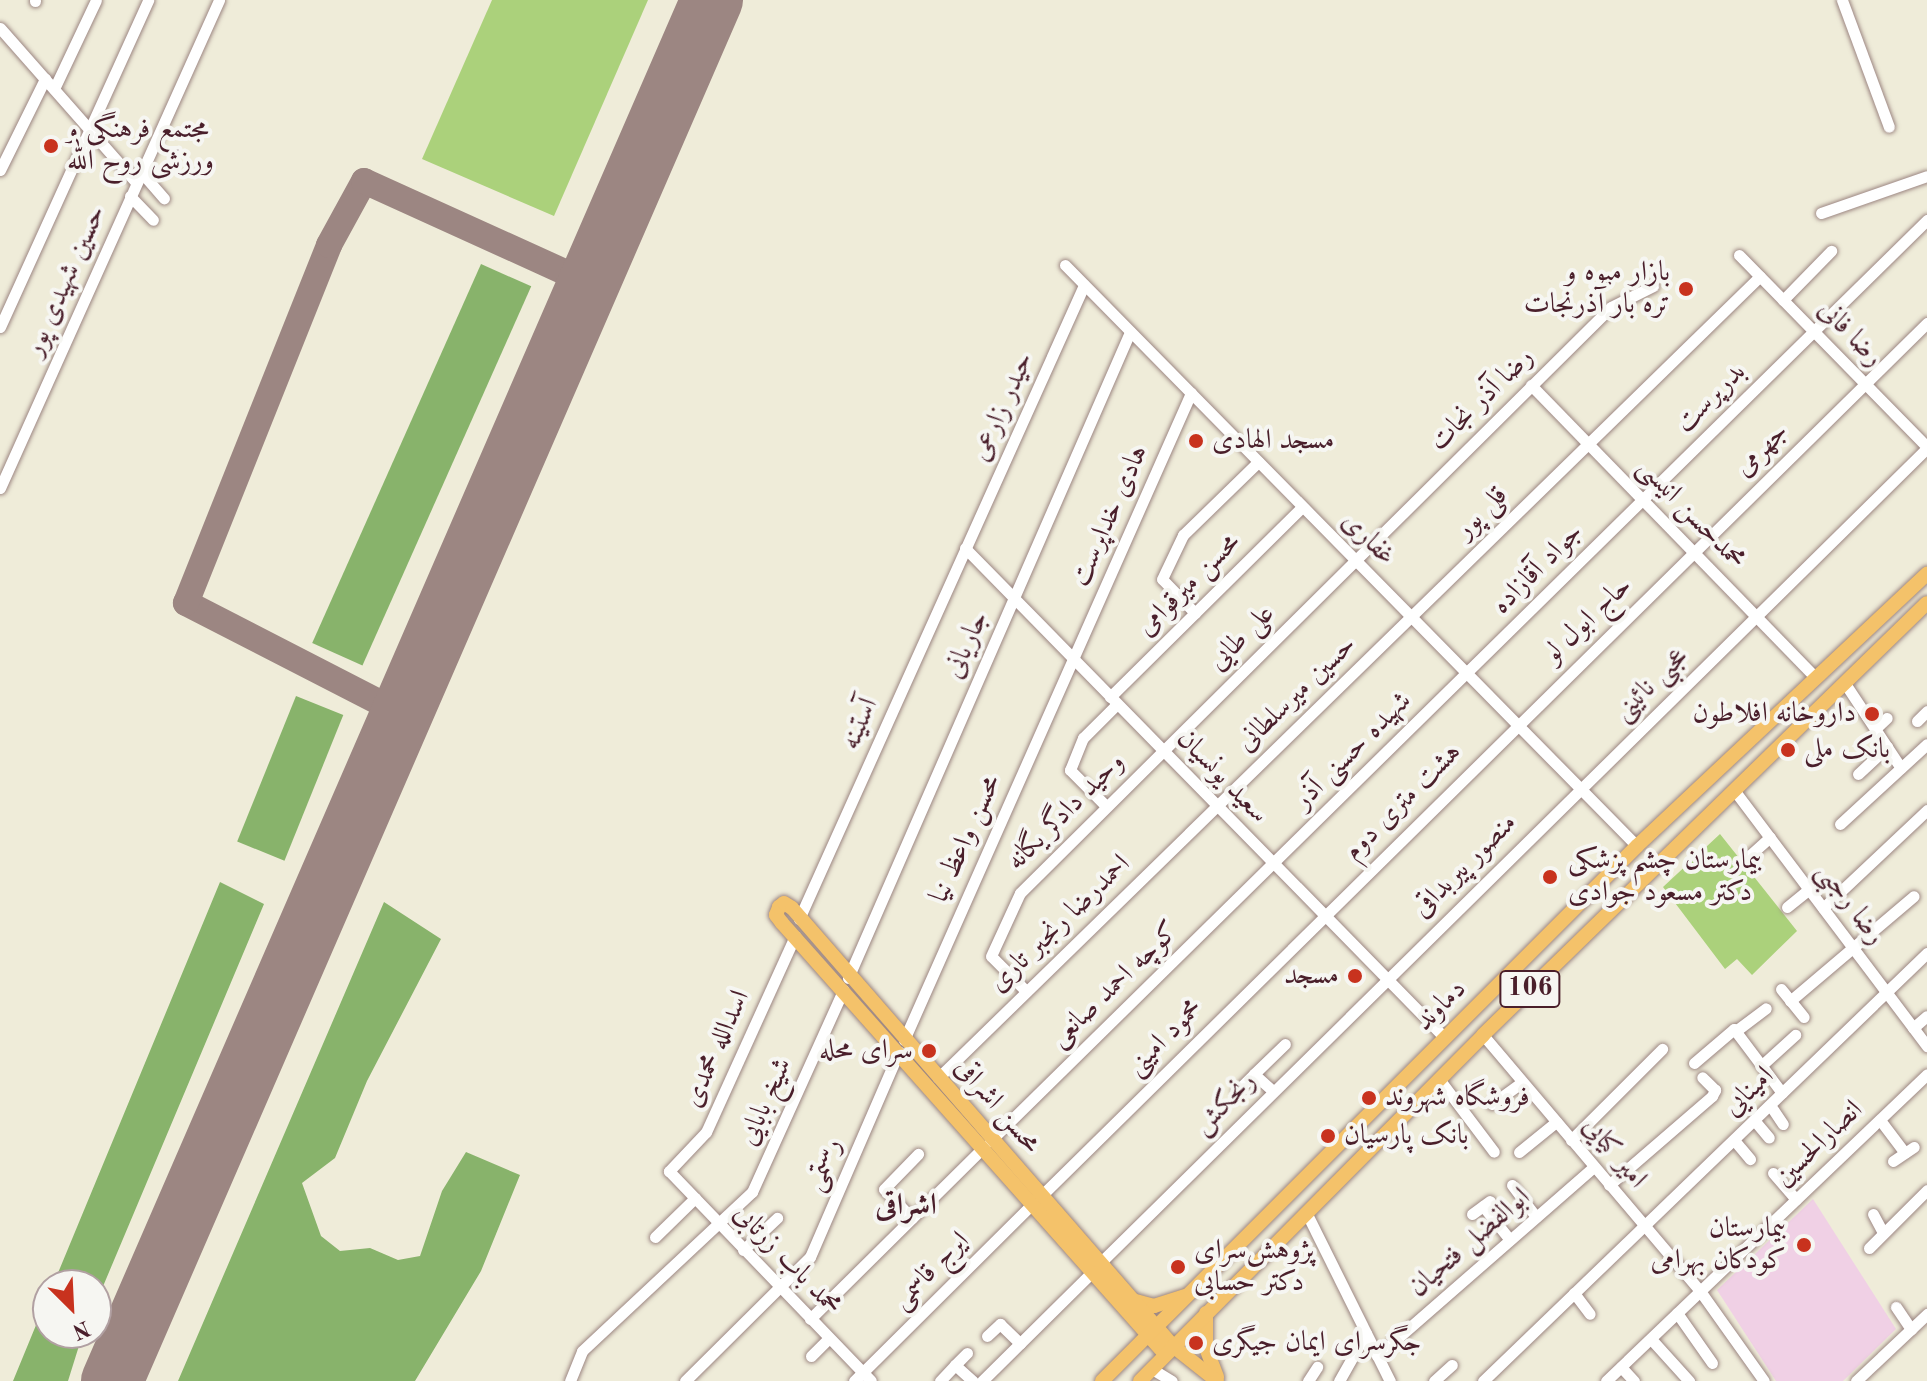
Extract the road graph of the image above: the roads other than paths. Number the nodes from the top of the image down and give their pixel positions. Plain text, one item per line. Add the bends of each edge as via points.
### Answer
1 (96, 0) edge
2 (148, 0) edge
3 (219, 0) edge
4 (1842, 0) edge
5 (1, 34) edge
6 (45, 79) junction
7 (54, 89) junction
8 (1889, 127) dead end
9 (90, 130) junction
10 (0, 170) edge
11 (1927, 176) edge
12 (139, 177) junction
13 (130, 196) junction
14 (164, 198) dead end
15 (1821, 213) dead end
16 (153, 220) dead end
17 (1927, 220) edge
18 (1831, 251) dead end
19 (1739, 255) dead end
20 (1065, 265) dead end
21 (1760, 276) junction
22 (1084, 285) junction
23 (1653, 286) dead end
24 (1783, 300) junction
25 (1927, 323) edge
26 (0, 327) edge
27 (1812, 330) junction
28 (1130, 332) junction
29 (1864, 383) junction
30 (1531, 385) junction
31 (1191, 393) junction
32 (1587, 442) junction
33 (1927, 448) edge
34 (1258, 462) junction
35 (0, 488) edge
36 (1643, 500) junction
37 (1302, 507) junction
38 (965, 548) junction
39 (1693, 552) junction
40 (1355, 560) junction
41 (1927, 574) edge
42 (1014, 598) junction
43 (1927, 603) edge
44 (1195, 613) junction
45 (1411, 617) junction
46 (1757, 617) junction
47 (1073, 658) junction
48 (1466, 673) junction
49 (1816, 678) junction
50 (1844, 682) junction
51 (1114, 700) junction
52 (1887, 718) dead end
53 (1516, 724) junction
54 (1875, 729) junction
55 (1927, 744) edge
56 (1887, 747) junction
57 (1162, 750) junction
58 (1901, 768) junction
59 (1858, 774) dead end
60 (1579, 788) junction
61 (1734, 790) junction
62 (1216, 805) junction
63 (1106, 806) junction
64 (1923, 814) edge
65 (1840, 824) dead end
66 (1927, 828) edge
67 (1770, 837) junction
68 (1637, 846) junction
69 (1749, 856) dead end
70 (1273, 863) junction
71 (1809, 889) junction
72 (1914, 896) dead end
73 (1787, 907) dead end
74 (1823, 908) junction
75 (1324, 915) junction
76 (799, 919) junction
77 (795, 936) junction
78 (1853, 947) junction
79 (1927, 953) edge
80 (1386, 978) junction
81 (846, 984) junction
82 (1781, 989) dead end
83 (1026, 991) junction
84 (1887, 992) junction
85 (1790, 1001) junction
86 (1766, 1008) dead end
87 (1927, 1016) edge
88 (1804, 1017) dead end
89 (1913, 1028) junction
90 (1737, 1030) junction
91 (1483, 1035) junction
92 (1795, 1035) dead end
93 (1445, 1038) junction
94 (1285, 1044) dead end
95 (901, 1045) junction
96 (1927, 1046) edge
97 (1662, 1049) dead end
98 (1694, 1063) dead end
99 (1762, 1065) junction
100 (1254, 1074) junction
101 (1927, 1074) edge
102 (1702, 1077) dead end
103 (938, 1078) junction
104 (1439, 1079) junction
105 (1522, 1082) junction
106 (1237, 1091) dead end
107 (1273, 1091) junction
108 (1782, 1093) junction
109 (1492, 1104) dead end
110 (1770, 1105) junction
111 (1754, 1120) junction
112 (1880, 1120) junction
113 (1556, 1122) junction
114 (1783, 1124) dead end
115 (1769, 1138) dead end
116 (1571, 1140) junction
117 (1734, 1140) junction
118 (987, 1144) junction
119 (1494, 1152) dead end
120 (1519, 1152) dead end
121 (918, 1154) dead end
122 (1750, 1159) dead end
123 (1893, 1161) dead end
124 (1594, 1167) junction
125 (669, 1171) joint
126 (1773, 1173) dead end
127 (1512, 1185) dead end
128 (1609, 1185) junction
129 (1927, 1190) edge
130 (695, 1198) junction
131 (1796, 1199) junction
132 (1037, 1200) junction
133 (1306, 1212) junction
134 (1472, 1214) dead end
135 (1873, 1214) dead end
136 (1536, 1217) junction
137 (777, 1218) dead end
138 (912, 1218) junction
139 (718, 1223) junction
140 (1644, 1226) junction
141 (1883, 1233) junction
142 (655, 1237) dead end
143 (1510, 1240) junction
144 (1869, 1248) dead end
145 (743, 1250) junction
146 (1095, 1268) junction
147 (779, 1288) junction
148 (1700, 1291) junction
149 (1574, 1293) junction
150 (1189, 1294) junction
151 (1131, 1299) junction
152 (1896, 1307) dead end
153 (1206, 1313) junction
154 (1677, 1313) junction
155 (1590, 1314) dead end
156 (1927, 1314) edge
157 (810, 1319) junction
158 (1911, 1329) junction
159 (1152, 1331) junction
160 (1366, 1333) junction
161 (987, 1336) dead end
162 (829, 1338) junction
163 (1651, 1339) junction
164 (1020, 1343) junction
165 (1169, 1350) junction
166 (967, 1353) dead end
167 (811, 1356) dead end
168 (1377, 1356) junction
169 (1712, 1363) dead end
170 (955, 1365) junction
171 (1452, 1365) dead end
172 (1317, 1367) dead end
173 (1621, 1367) junction
174 (1152, 1369) junction
175 (863, 1378) edge
176 (570, 1381) edge
177 (685, 1381) edge
178 (940, 1381) edge
179 (973, 1381) edge
180 (982, 1381) edge
181 (1102, 1381) edge
182 (1140, 1381) edge
183 (1172, 1381) edge
184 (1218, 1381) edge
185 (1308, 1381) edge
186 (1339, 1381) edge
187 (1390, 1381) edge
188 (1434, 1381) edge
189 (1483, 1381) edge
190 (1606, 1381) edge
191 (1634, 1381) edge
192 (1689, 1381) edge
193 (1764, 1381) edge
194 (1856, 1381) edge

1 - 7 street
2 - 9 street
3 - 12 street, حسین شهیدی پور
4 - 8 street
5 - 6 street
6 - 7 street
6 - 10 street
7 - 9 street
9 - 12 street
9 - 26 street
11 - 15 street
12 - 13 street, حسین شهیدی پور
12 - 14 street
13 - 16 street
13 - 35 street, حسین شهیدی پور
17 - 27 street, بدرپرست
18 - 24 street
19 - 21 street, رضا فانی
20 - 22 street, غفاری
21 - 24 street, رضا فانی
21 - 32 street, قلی پور
22 - 28 street, غفاری
22 - 38 street, حیدر زارعی
23 - 30 street, رضا آذر نجات via 1611,307
24 - 27 street, رضا فانی
25 - 29 street
27 - 29 street, رضا فانی
27 - 36 street, بدرپرست
28 - 31 street, غفاری
28 - 42 street, جاریانی
29 - 33 street, رضا فانی
29 - 39 street, جهرمی
30 - 32 street, محمدحسن انیسی
30 - 40 street, رضا آذر نجات
31 - 34 street, غفاری
31 - 47 street, هادی خداپرست
32 - 36 street, محمدحسن انیسی
32 - 45 street, قلی پور
33 - 46 street, عجبی نائینی
34 - 37 street, غفاری
34 - 44 street via 1183,535 1162,579
36 - 39 street, محمدحسن انیسی
36 - 48 street, جواد آقازاده
37 - 40 street, غفاری
37 - 44 street, محسن میرقوامی
38 - 42 street, سعید یونسیان
38 - 76 street, آستینه
39 - 46 street, محمدحسن انیسی
39 - 53 street, حاج ابول لو
40 - 45 street, غفاری
40 - 57 street, علی طایی
41 - 49 main road, دماوند / 106
42 - 47 street, سعید یونسیان
42 - 81 street, جاریانی
43 - 50 main road, دماوند / 106
44 - 51 street, محسن میرقوامی
45 - 48 street, غفاری
45 - 62 street, حسین میرسلطانی
46 - 49 street, محمدحسن انیسی
46 - 60 street, عجبی نائینی
47 - 51 street, سعید یونسیان
47 - 95 street, محسن واعظ نیا
48 - 53 street, غفاری
48 - 70 street, شهیده حسنی آذر
49 - 68 main road, دماوند / 106
50 - 54 street
50 - 61 main road, دماوند / 106
51 - 57 street, سعید یونسیان
51 - 63 street, محسن میرقوامی via 1083,738 1070,770
52 - 54 street
53 - 60 street, غفاری
53 - 75 street, هشت متری دوم
54 - 56 street
55 - 58 street
56 - 58 street
56 - 59 street
57 - 62 street, سعید یونسیان
57 - 63 street, وحید دادگر یگانه
58 - 65 street
60 - 68 street, غفاری
60 - 80 street, منصور پیربداقی
61 - 67 street, رضا رجبی
61 - 91 main road, دماوند / 106
62 - 70 street, سعید یونسیان
62 - 83 street, احمدرضا رنجبر تاری
63 - 83 street, وحید دادگر یگانه via 1020,893 991,956
64 - 66 street
64 - 74 street
67 - 69 street
67 - 71 street, رضا رجبی
68 - 93 main road, دماوند / 106
70 - 75 street, سعید یونسیان
70 - 118 street, کوچه احمد صانعی
71 - 73 street
71 - 74 street, رضا رجبی
72 - 78 street
74 - 78 street, رضا رجبی
75 - 80 street, سعید یونسیان
75 - 132 street, محمود امینی
76 - 77 main road, محسن اشراقی via 784,903 779,907 776,915
76 - 81 main road, محسن اشراقی
77 - 81 main road, محسن اشراقی
77 - 125 street, اسدالله محمدی via 706,1132
78 - 84 street, رضا رجبی
78 - 85 street
79 - 84 street, امینایی
80 - 93 street, سعید یونسیان
80 - 107 street, رنجکش
81 - 95 main road, محسن اشراقی
81 - 139 street, شیخ بابایی via 752,1192
82 - 85 street
83 - 103 street, احمدرضا رنجبر تاری
84 - 89 street, رضا رجبی
84 - 108 street, امینایی
85 - 88 street
86 - 90 street
87 - 89 street
89 - 96 street, رضا رجبی
90 - 98 street via 1730,1029
90 - 99 street
91 - 104 main road, دماوند / 106
91 - 105 street, امیر کیایی
92 - 99 street
93 - 150 main road, دماوند / 106
94 - 100 street
95 - 103 main road, محسن اشراقی
95 - 118 main road, محسن اشراقی
95 - 147 street, رستمی via 810,1257
97 - 116 street
99 - 108 street
100 - 106 street
100 - 107 street
101 - 112 street, انصارالحسین
102 - 128 street via 1715,1090 1712,1096
103 - 118 main road, محسن اشراقی
104 - 119 street
104 - 133 main road, دماوند / 106
105 - 109 street
105 - 113 street, امیر کیایی
107 - 146 street, رنجکش
108 - 110 street, امینایی
110 - 111 street, امینایی
110 - 114 street
111 - 115 street
111 - 117 street, امینایی
112 - 123 street via 1909,1150
112 - 131 street, انصارالحسین
113 - 116 street, امیر کیایی
113 - 120 street
116 - 124 street, امیر کیایی
117 - 122 street
117 - 140 street, امینایی
118 - 132 main road, محسن اشراقی
118 - 138 street, کوچه احمد صانعی
121 - 138 street via 884,1189
124 - 128 street, امیر کیایی
124 - 136 street, ابوالفضل فتحیان
125 - 130 street, محمد باب زرتابی
126 - 131 street
127 - 136 street
128 - 140 street, امیر کیایی
129 - 141 street
130 - 139 street, محمد باب زرتابی
130 - 142 street
131 - 148 street, انصارالحسین
132 - 146 main road, محسن اشراقی
132 - 175 street, ایرج قاسمی
133 - 153 main road, دماوند / 106
133 - 160 street
134 - 143 street via 1487,1203
135 - 141 street
136 - 143 street, ابوالفضل فتحیان
137 - 145 street
138 - 157 street, کوچه احمد صانعی
139 - 145 street, محمد باب زرتابی
139 - 176 street, شیخ بابایی via 582,1351
140 - 148 street, امیر کیایی
140 - 149 street, امینایی
141 - 144 street
143 - 168 street, ابوالفضل فتحیان
145 - 147 street, محمد باب زرتابی
146 - 151 main road, محسن اشراقی
146 - 159 main road, محسن اشراقی
146 - 164 street, رنجکش
147 - 157 street, محمد باب زرتابی
147 - 177 street, رستمی
148 - 154 street, انصارالحسین
148 - 193 street, امیر کیایی
149 - 155 street
149 - 189 street, امینایی
150 - 151 main road via 1154,1306
150 - 159 main road, دماوند / 106
151 - 159 main road, محسن اشراقی
152 - 158 street
153 - 165 main road, دماوند / 106
153 - 184 main road via 1206,1348
154 - 163 street, انصارالحسین
154 - 169 street
156 - 158 street
157 - 162 street, محمد باب زرتابی
158 - 194 street
159 - 165 main road
159 - 181 main road, دماوند / 106
160 - 168 street
160 - 186 street
161 - 164 street via 1000,1324
162 - 167 street
162 - 175 street, محمد باب زرتابی
163 - 173 street, انصارالحسین
163 - 192 street
164 - 180 street, رنجکش
165 - 174 main road, دماوند / 106
165 - 184 main road
166 - 170 street
168 - 187 street
170 - 178 street
170 - 179 street
171 - 188 street
172 - 185 street
173 - 190 street, انصارالحسین
173 - 191 street
174 - 182 main road, دماوند / 106
174 - 183 street

